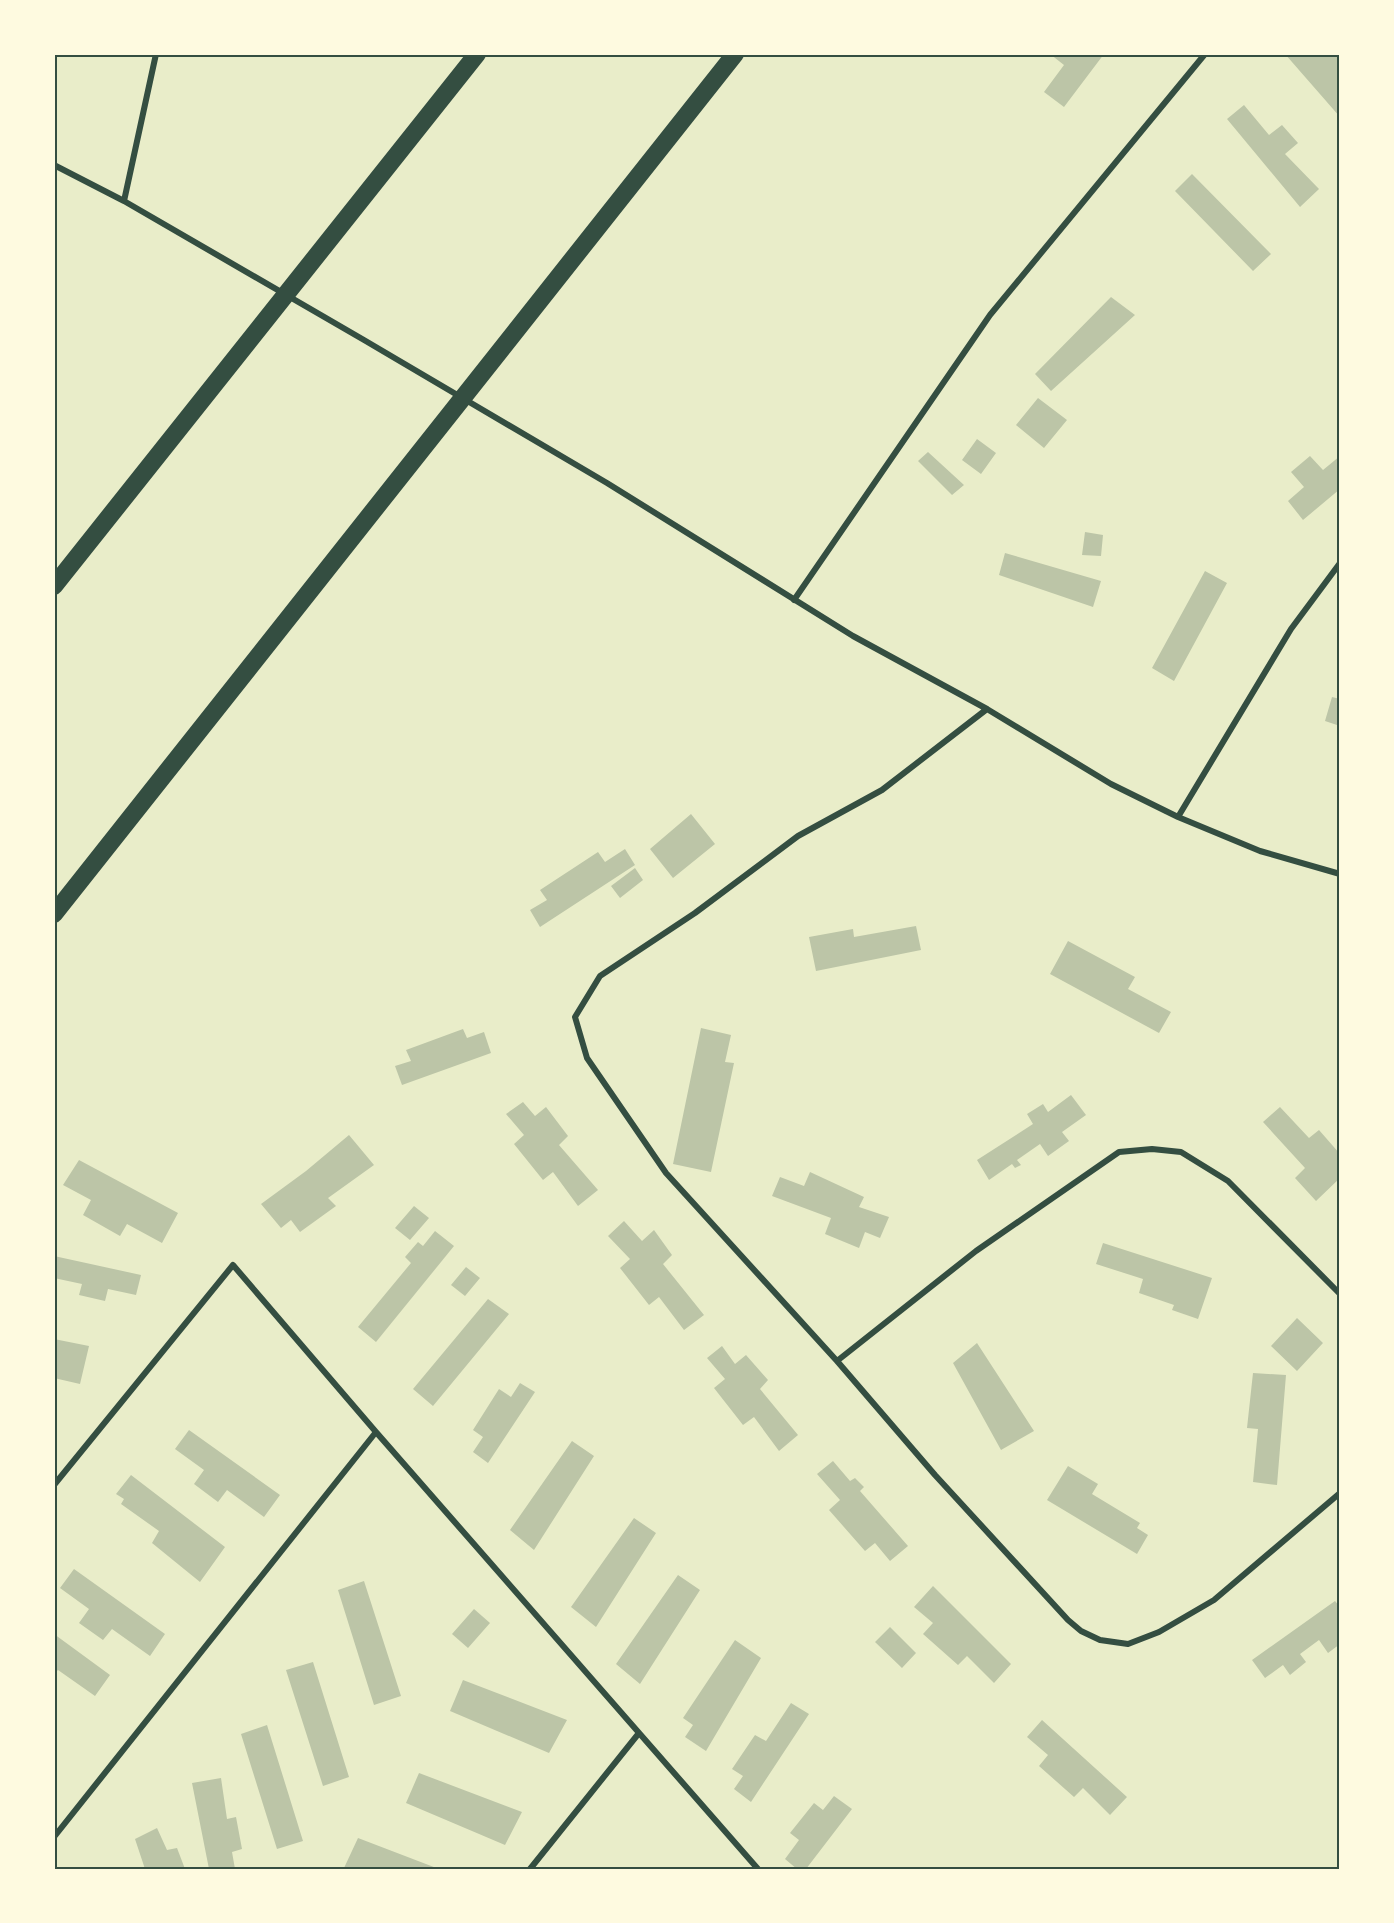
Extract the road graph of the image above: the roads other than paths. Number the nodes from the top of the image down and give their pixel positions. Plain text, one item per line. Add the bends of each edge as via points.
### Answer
1 (156, 54) edge
2 (477, 54) edge
3 (735, 54) edge
4 (1205, 54) edge
5 (54, 165) edge
6 (124, 201) junction
7 (1340, 562) edge
8 (54, 586) edge
9 (794, 600) junction
10 (987, 709) junction
11 (1178, 817) junction
12 (1340, 874) edge
13 (54, 914) edge
14 (1340, 1294) edge
15 (837, 1361) junction
16 (375, 1432) junction
17 (54, 1485) edge
18 (1340, 1493) edge
19 (639, 1733) junction
20 (54, 1837) edge
21 (530, 1869) edge
22 (758, 1869) edge

1 - 6 street
2 - 8 highway
3 - 13 highway
4 - 9 street via 990,315
5 - 6 street
6 - 9 street via 608,483
7 - 11 street via 1291,629
9 - 10 street
10 - 11 street via 1111,783
10 - 15 street via 882,790 798,836 695,913 600,976 575,1017 587,1058 666,1173
11 - 12 street via 1260,851
14 - 15 street via 1228,1181 1181,1152 1119,1152 976,1251
15 - 18 street via 1068,1620 1100,1641 1128,1644 1159,1632 1214,1600
16 - 17 street via 233,1265
16 - 19 street
16 - 20 street
19 - 21 street
19 - 22 street

